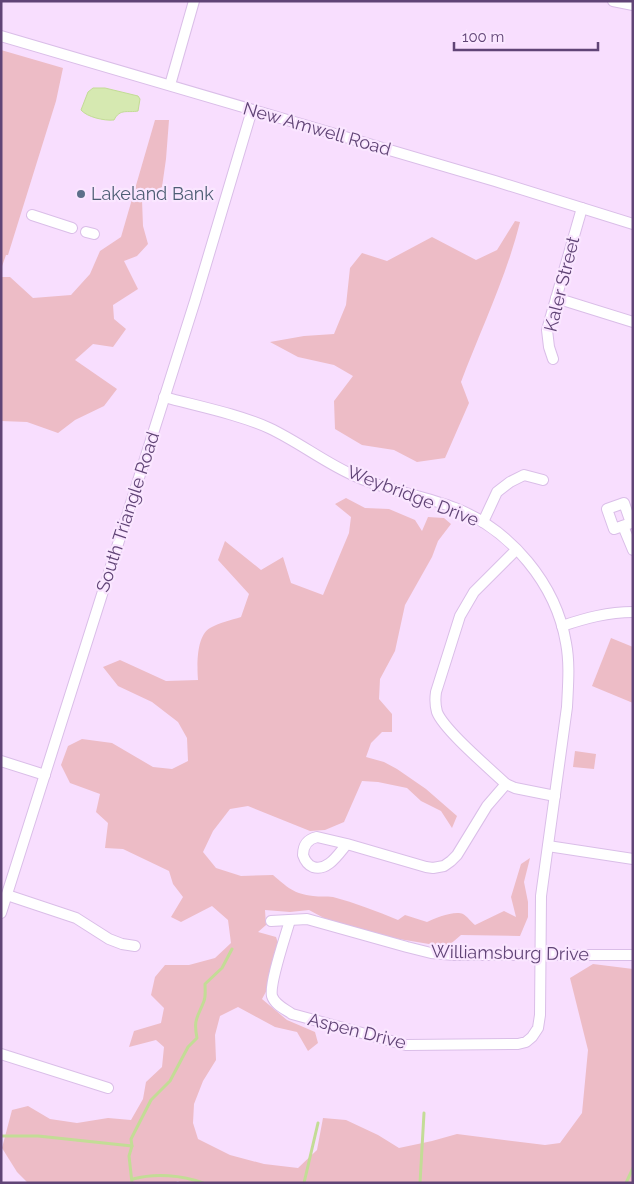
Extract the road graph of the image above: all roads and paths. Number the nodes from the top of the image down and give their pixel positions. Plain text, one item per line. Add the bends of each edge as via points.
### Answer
1 (194, 1) edge
2 (613, 1) edge
3 (633, 5) edge
4 (1, 36) edge
5 (170, 86) junction
6 (252, 110) junction
7 (582, 208) junction
8 (32, 215) dead end
9 (633, 224) edge
10 (72, 228) dead end
11 (556, 298) junction
12 (633, 322) edge
13 (553, 359) dead end
14 (164, 397) junction
15 (543, 480) dead end
16 (483, 522) junction
17 (623, 526) dead end
18 (516, 550) junction
19 (633, 550) edge
20 (633, 612) edge
21 (562, 626) junction
22 (1, 761) edge
23 (45, 775) junction
24 (506, 784) junction
25 (555, 796) junction
26 (347, 844) dead end
27 (548, 846) junction
28 (633, 859) edge
29 (7, 895) junction
30 (1, 913) edge
31 (290, 920) junction
32 (271, 922) dead end
33 (135, 946) dead end
34 (540, 955) junction
35 (633, 956) edge
36 (1, 1054) edge
37 (108, 1088) dead end

1 - 5 street
2 - 3 street
4 - 5 street, New Amwell Road
5 - 6 street, New Amwell Road
6 - 7 street, New Amwell Road
6 - 14 street, South Triangle Road
7 - 9 street, New Amwell Road
7 - 11 street, Kaler Street
8 - 10 street
11 - 12 street
11 - 13 street, Kaler Street via 547,330
14 - 16 street, Weybridge Drive via 256,423 352,476 440,503
14 - 23 street, South Triangle Road
15 - 16 street via 524,475 510,482 497,492
16 - 18 street, Weybridge Drive
17 - 19 street
18 - 21 street, Weybridge Drive via 544,585
18 - 24 street via 474,592 460,616 435,703 440,719
20 - 21 street via 600,615
21 - 25 street, Weybridge Drive via 569,675
22 - 23 street
23 - 29 street, South Triangle Road
24 - 25 street
24 - 26 street via 487,806 457,855 444,866 426,867
25 - 27 street, Weybridge Drive
27 - 28 street
27 - 34 street, Weybridge Drive via 541,896
29 - 30 street, South Triangle Road
29 - 33 street via 76,918 109,939
31 - 32 street, Williamsburg Drive
31 - 34 street, Williamsburg Drive via 307,919 333,925 431,953
31 - 34 street, Aspen Drive via 274,978 272,995 279,1006 298,1016 406,1045 501,1046 526,1042 538,1028
34 - 35 street, Williamsburg Drive
36 - 37 street

